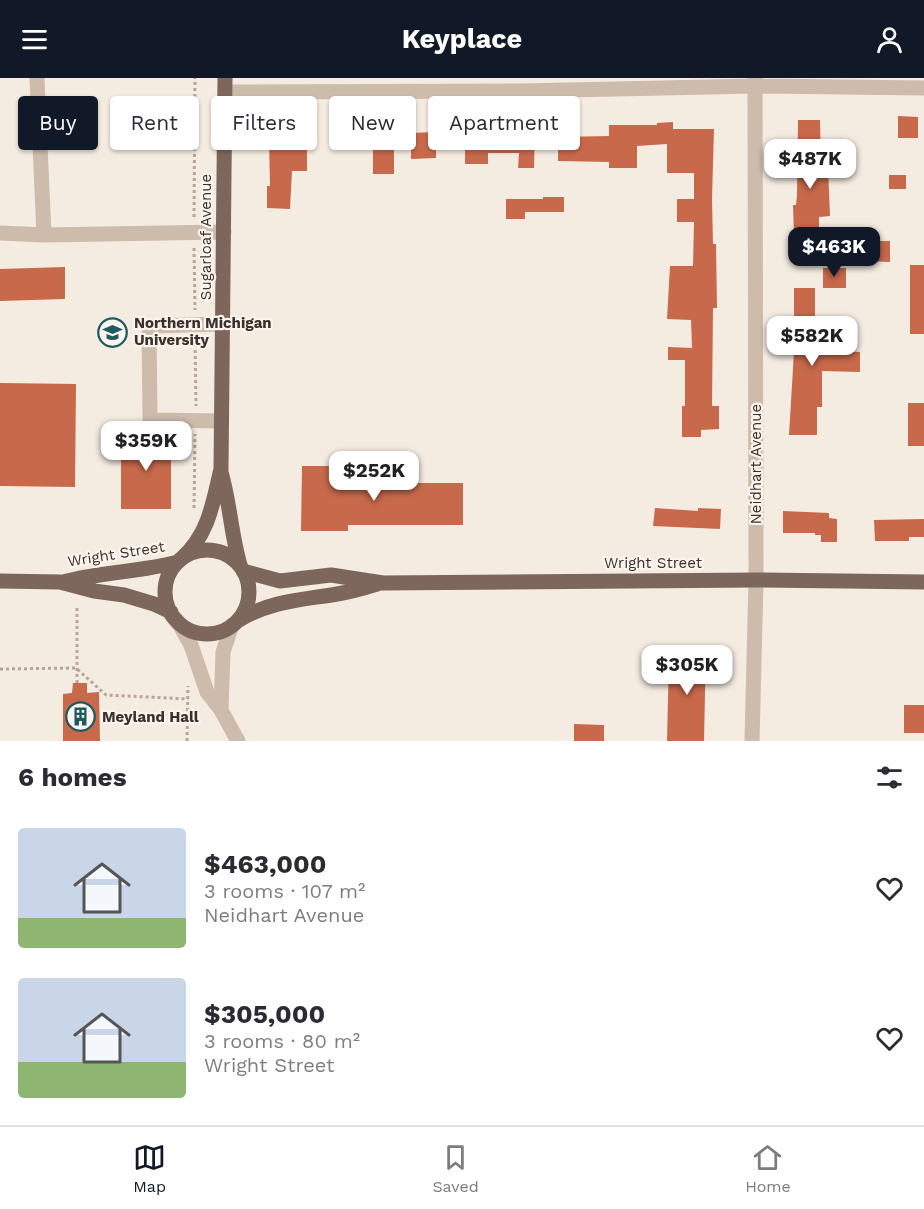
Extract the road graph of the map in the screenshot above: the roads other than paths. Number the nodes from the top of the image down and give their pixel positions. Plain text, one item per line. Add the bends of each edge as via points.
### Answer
1 (38, 78) edge
2 (755, 82) edge
3 (225, 85) edge
4 (523, 85) edge
5 (924, 88) edge
6 (224, 232) junction
7 (0, 233) edge
8 (44, 235) junction
9 (223, 324) junction
10 (221, 421) junction
11 (221, 469) junction
12 (180, 560) junction
13 (242, 568) junction
14 (756, 580) junction
15 (0, 581) edge
16 (60, 582) junction
17 (924, 582) edge
18 (383, 583) junction
19 (174, 616) junction
20 (235, 623) junction
21 (221, 710) junction
22 (238, 741) edge
23 (752, 741) edge

1 - 8 street
2 - 4 street
2 - 5 street
2 - 14 street, Neidhart Avenue
3 - 4 street
3 - 6 main road, Sugarloaf Avenue
6 - 8 street
6 - 9 main road, Sugarloaf Avenue
7 - 8 street
9 - 10 main road, Sugarloaf Avenue
9 - 10 street via 149,326 150,420
10 - 11 main road, Sugarloaf Avenue
11 - 12 main road, Sugarloaf Avenue via 201,537
11 - 13 main road, Sugarloaf Avenue
12 - 13 main road via 200,550 211,550 224,553
12 - 16 main road, Wright Street via 146,570
12 - 19 main road via 170,572 165,590
13 - 18 main road, Wright Street via 280,581 331,575
13 - 20 main road via 249,596 246,609
14 - 17 main road, Wright Street
14 - 18 main road, Wright Street
14 - 23 street, Neidhart Avenue
15 - 16 main road, Wright Street
16 - 19 main road, Wright Street via 124,595 154,604
18 - 20 main road, Wright Street via 291,600 261,609
19 - 20 main road via 200,633 220,632
19 - 21 street via 190,645 207,692
20 - 21 street via 223,652
21 - 22 street

